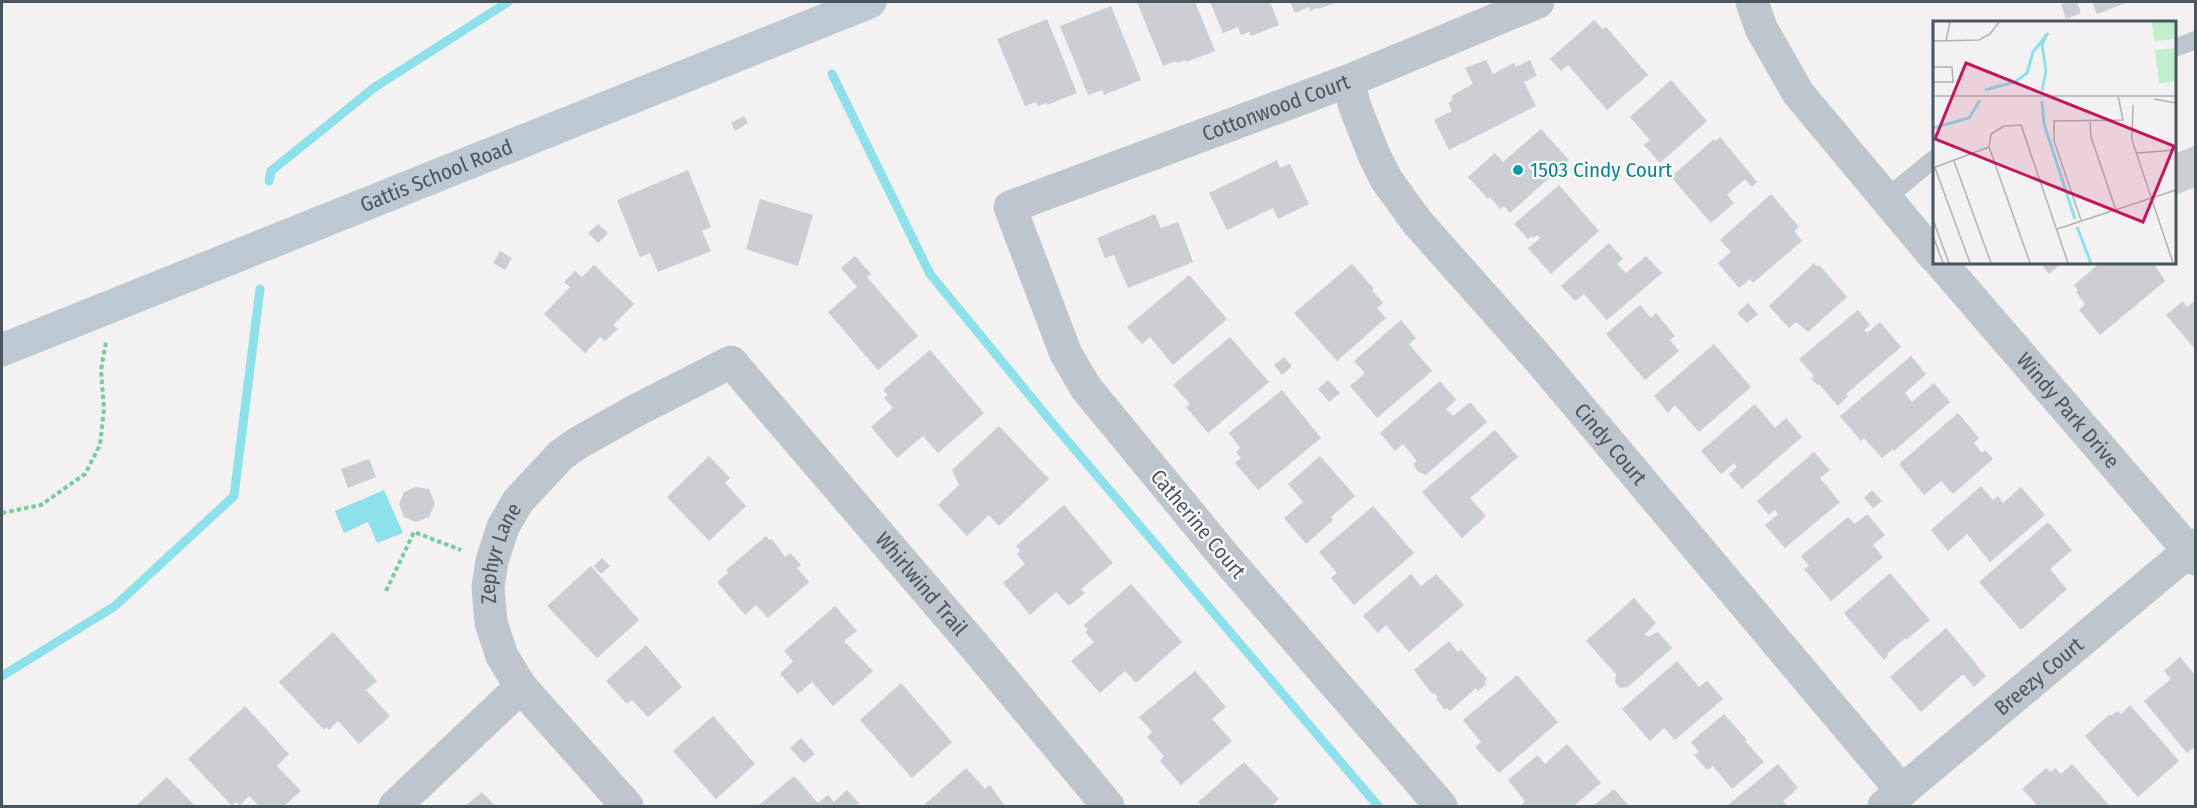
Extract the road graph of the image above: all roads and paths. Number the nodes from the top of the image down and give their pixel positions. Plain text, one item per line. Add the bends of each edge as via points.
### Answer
1 (870, 2) edge
2 (1538, 2) edge
3 (1752, 2) edge
4 (2196, 40) edge
5 (2176, 48) edge
6 (1348, 81) junction
7 (1933, 161) edge
8 (1885, 198) junction
9 (1010, 207) joint
10 (1933, 254) edge
11 (1942, 264) edge
12 (107, 338) dead end
13 (2, 350) edge
14 (731, 362) joint
15 (2, 513) edge
16 (2193, 552) edge
17 (492, 563) junction
18 (386, 591) dead end
19 (521, 687) junction
20 (1893, 799) edge
21 (395, 807) edge
22 (627, 807) edge
23 (1108, 807) edge
24 (1441, 807) edge

1 - 13 main road, Gattis School Road
2 - 6 street, Cottonwood Court
3 - 8 street via 1761,28 1798,93
4 - 5 lane
6 - 9 street, Cottonwood Court
6 - 20 street, Cindy Court via 1374,155 1417,222 1538,358
7 - 8 lane
8 - 10 street
9 - 24 street, Catherine Court via 1066,354 1086,388 1225,557
11 - 16 street, Windy Park Drive
12 - 15 path via 100,445 85,474 41,505
14 - 17 street, Zephyr Lane via 635,411 561,455 518,501 503,527
14 - 23 street, Whirlwind Trail
16 - 20 street, Breezy Court
17 - 18 path via 414,532
17 - 19 street, Zephyr Lane via 488,587 491,623 502,656
19 - 21 street
19 - 22 street, Zephyr Lane

